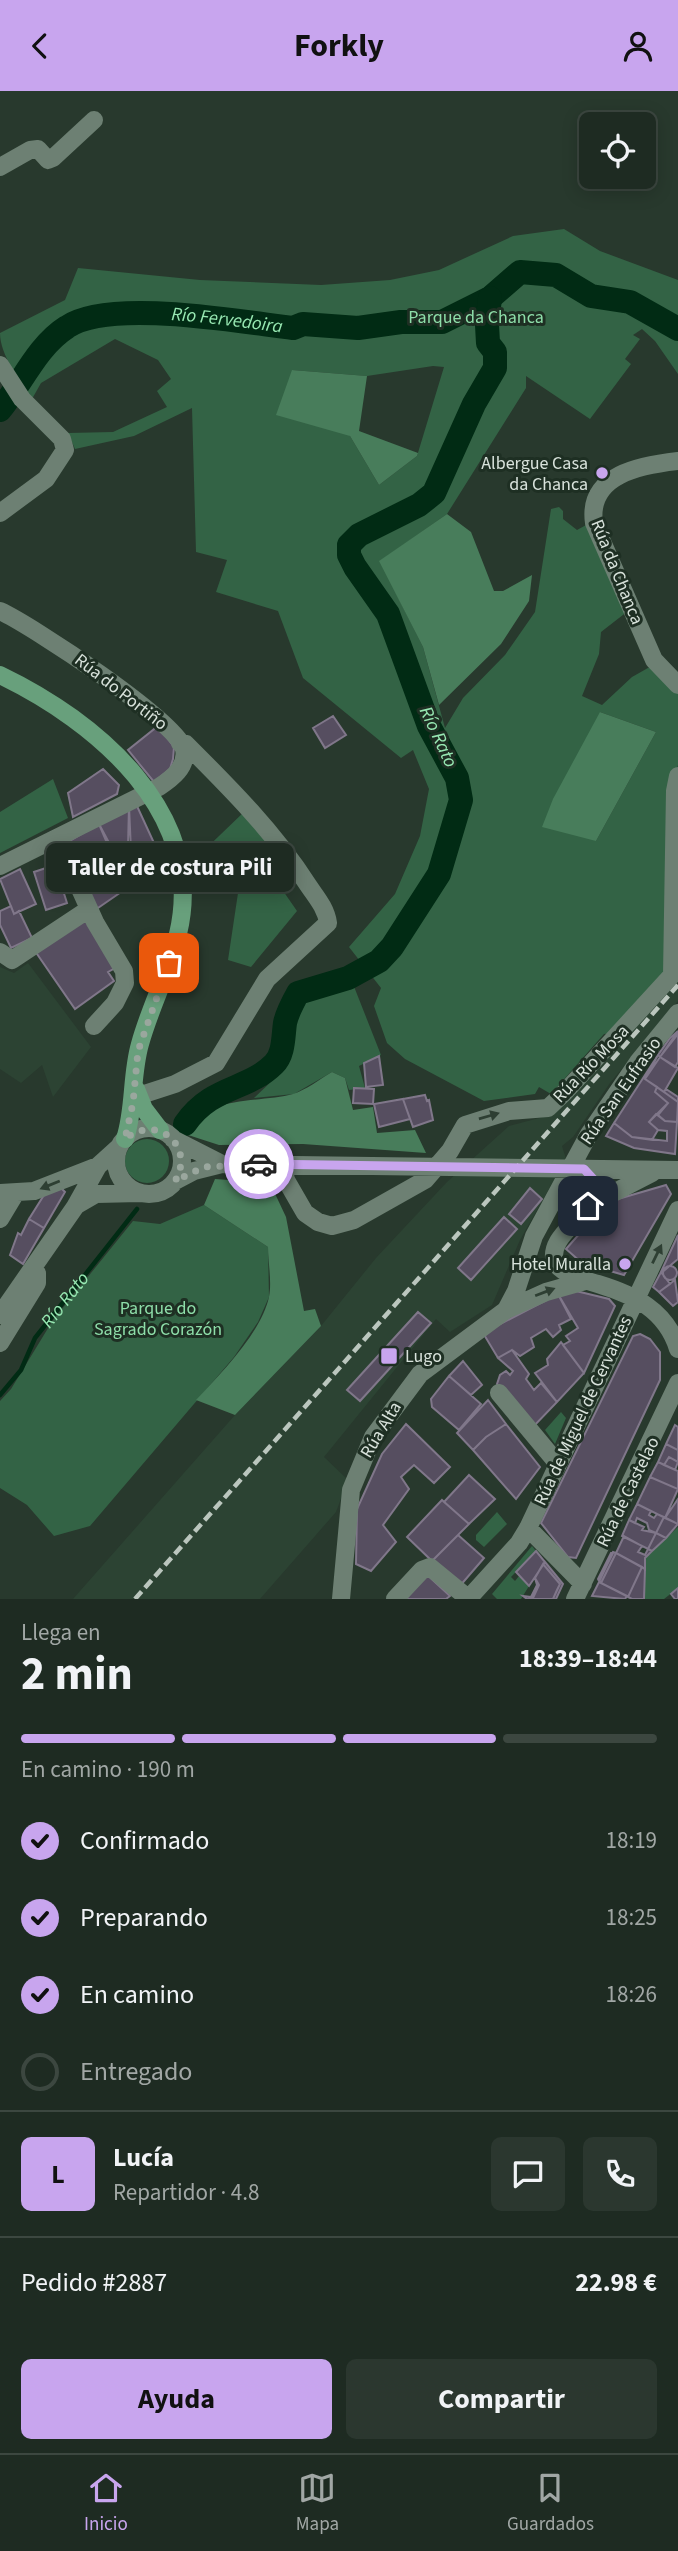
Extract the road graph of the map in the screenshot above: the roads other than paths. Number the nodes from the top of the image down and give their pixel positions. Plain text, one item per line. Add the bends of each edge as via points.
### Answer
1 (94, 120) dead end
2 (0, 167) edge
3 (3, 370) edge
4 (678, 461) edge
5 (0, 513) edge
6 (0, 611) edge
7 (0, 675) edge
8 (678, 685) edge
9 (180, 743) junction
10 (678, 776) edge
11 (148, 793) junction
12 (57, 838) junction
13 (0, 866) edge
14 (89, 909) junction
15 (0, 952) edge
16 (675, 1019) edge
17 (94, 1025) dead end
18 (136, 1089) junction
19 (167, 1134) junction
20 (122, 1143) junction
21 (222, 1164) junction
22 (284, 1164) junction
23 (98, 1166) junction
24 (584, 1169) junction
25 (678, 1170) edge
26 (654, 1171) junction
27 (422, 1173) junction
28 (175, 1181) junction
29 (8, 1193) edge
30 (140, 1193) junction
31 (588, 1206) junction
32 (75, 1207) junction
33 (678, 1210) edge
34 (0, 1219) edge
35 (36, 1264) junction
36 (586, 1280) junction
37 (636, 1298) junction
38 (506, 1310) junction
39 (0, 1315) edge
40 (0, 1343) edge
41 (678, 1349) edge
42 (678, 1383) edge
43 (499, 1393) dead end
44 (558, 1464) junction
45 (527, 1528) junction
46 (579, 1591) edge
47 (341, 1599) edge
48 (395, 1599) edge
49 (468, 1599) edge

1 - 2 street via 53,158 48,160 38,149 30,150
3 - 5 street via 22,399 62,439 65,450 46,479
4 - 8 street, Rúa da Chanca via 620,472 597,497 592,514 654,660
6 - 9 street, Rúa do Portiño via 54,640 159,721
7 - 11 main road via 79,720 119,757
9 - 11 street, Rúa do Portiño via 184,751 181,769
9 - 18 street via 187,744 273,836 323,908 328,923 267,979 216,1063 175,1084
27 -> 10 street, Rúa Río Mosa via 450,1151 465,1125 509,1111 548,1108 672,975
11 - 12 street
11 - 18 main road via 163,818 177,858 182,908 176,944 138,1051
12 - 13 street
12 - 14 street
14 - 15 street via 12,960
14 - 17 street via 124,971 125,983 116,1003
16 - 38 street, Rúa San Eufrasio via 638,1062 589,1134 534,1236
18 - 19 main road
18 - 20 main road
19 - 20 street via 141,1129
19 - 21 street
19 - 28 street via 178,1146 182,1164
20 - 23 street
20 - 30 street via 116,1165 119,1175
21 - 22 street
21 - 28 street
22 - 27 street
22 - 27 street, Rúa Río Mosa via 286,1180 305,1213 332,1226 354,1220
23 -> 29 street via 34,1191
23 - 32 street
24 - 26 street
24 - 27 street
24 - 31 street via 596,1182
25 - 26 street
26 - 31 street
28 - 30 street via 159,1192
29 - 34 street
30 - 32 street via 96,1194
31 - 36 street via 553,1258 563,1271
32 - 35 street
37 -> 33 street, Rúa de Miguel de Cervantes
35 - 39 street
35 - 40 street via 37,1283
36 - 37 street
38 -> 36 street
37 - 41 street via 663,1318
37 - 44 street, Rúa de Miguel de Cervantes
38 - 47 street, Rúa Alta via 420,1374 373,1437 351,1490
42 - 46 street, Rúa de Castelao
43 - 44 street
44 - 45 street, Rúa de Miguel de Cervantes
45 - 46 street
45 - 49 street, Rúa de Miguel de Cervantes
48 - 49 street via 430,1567

